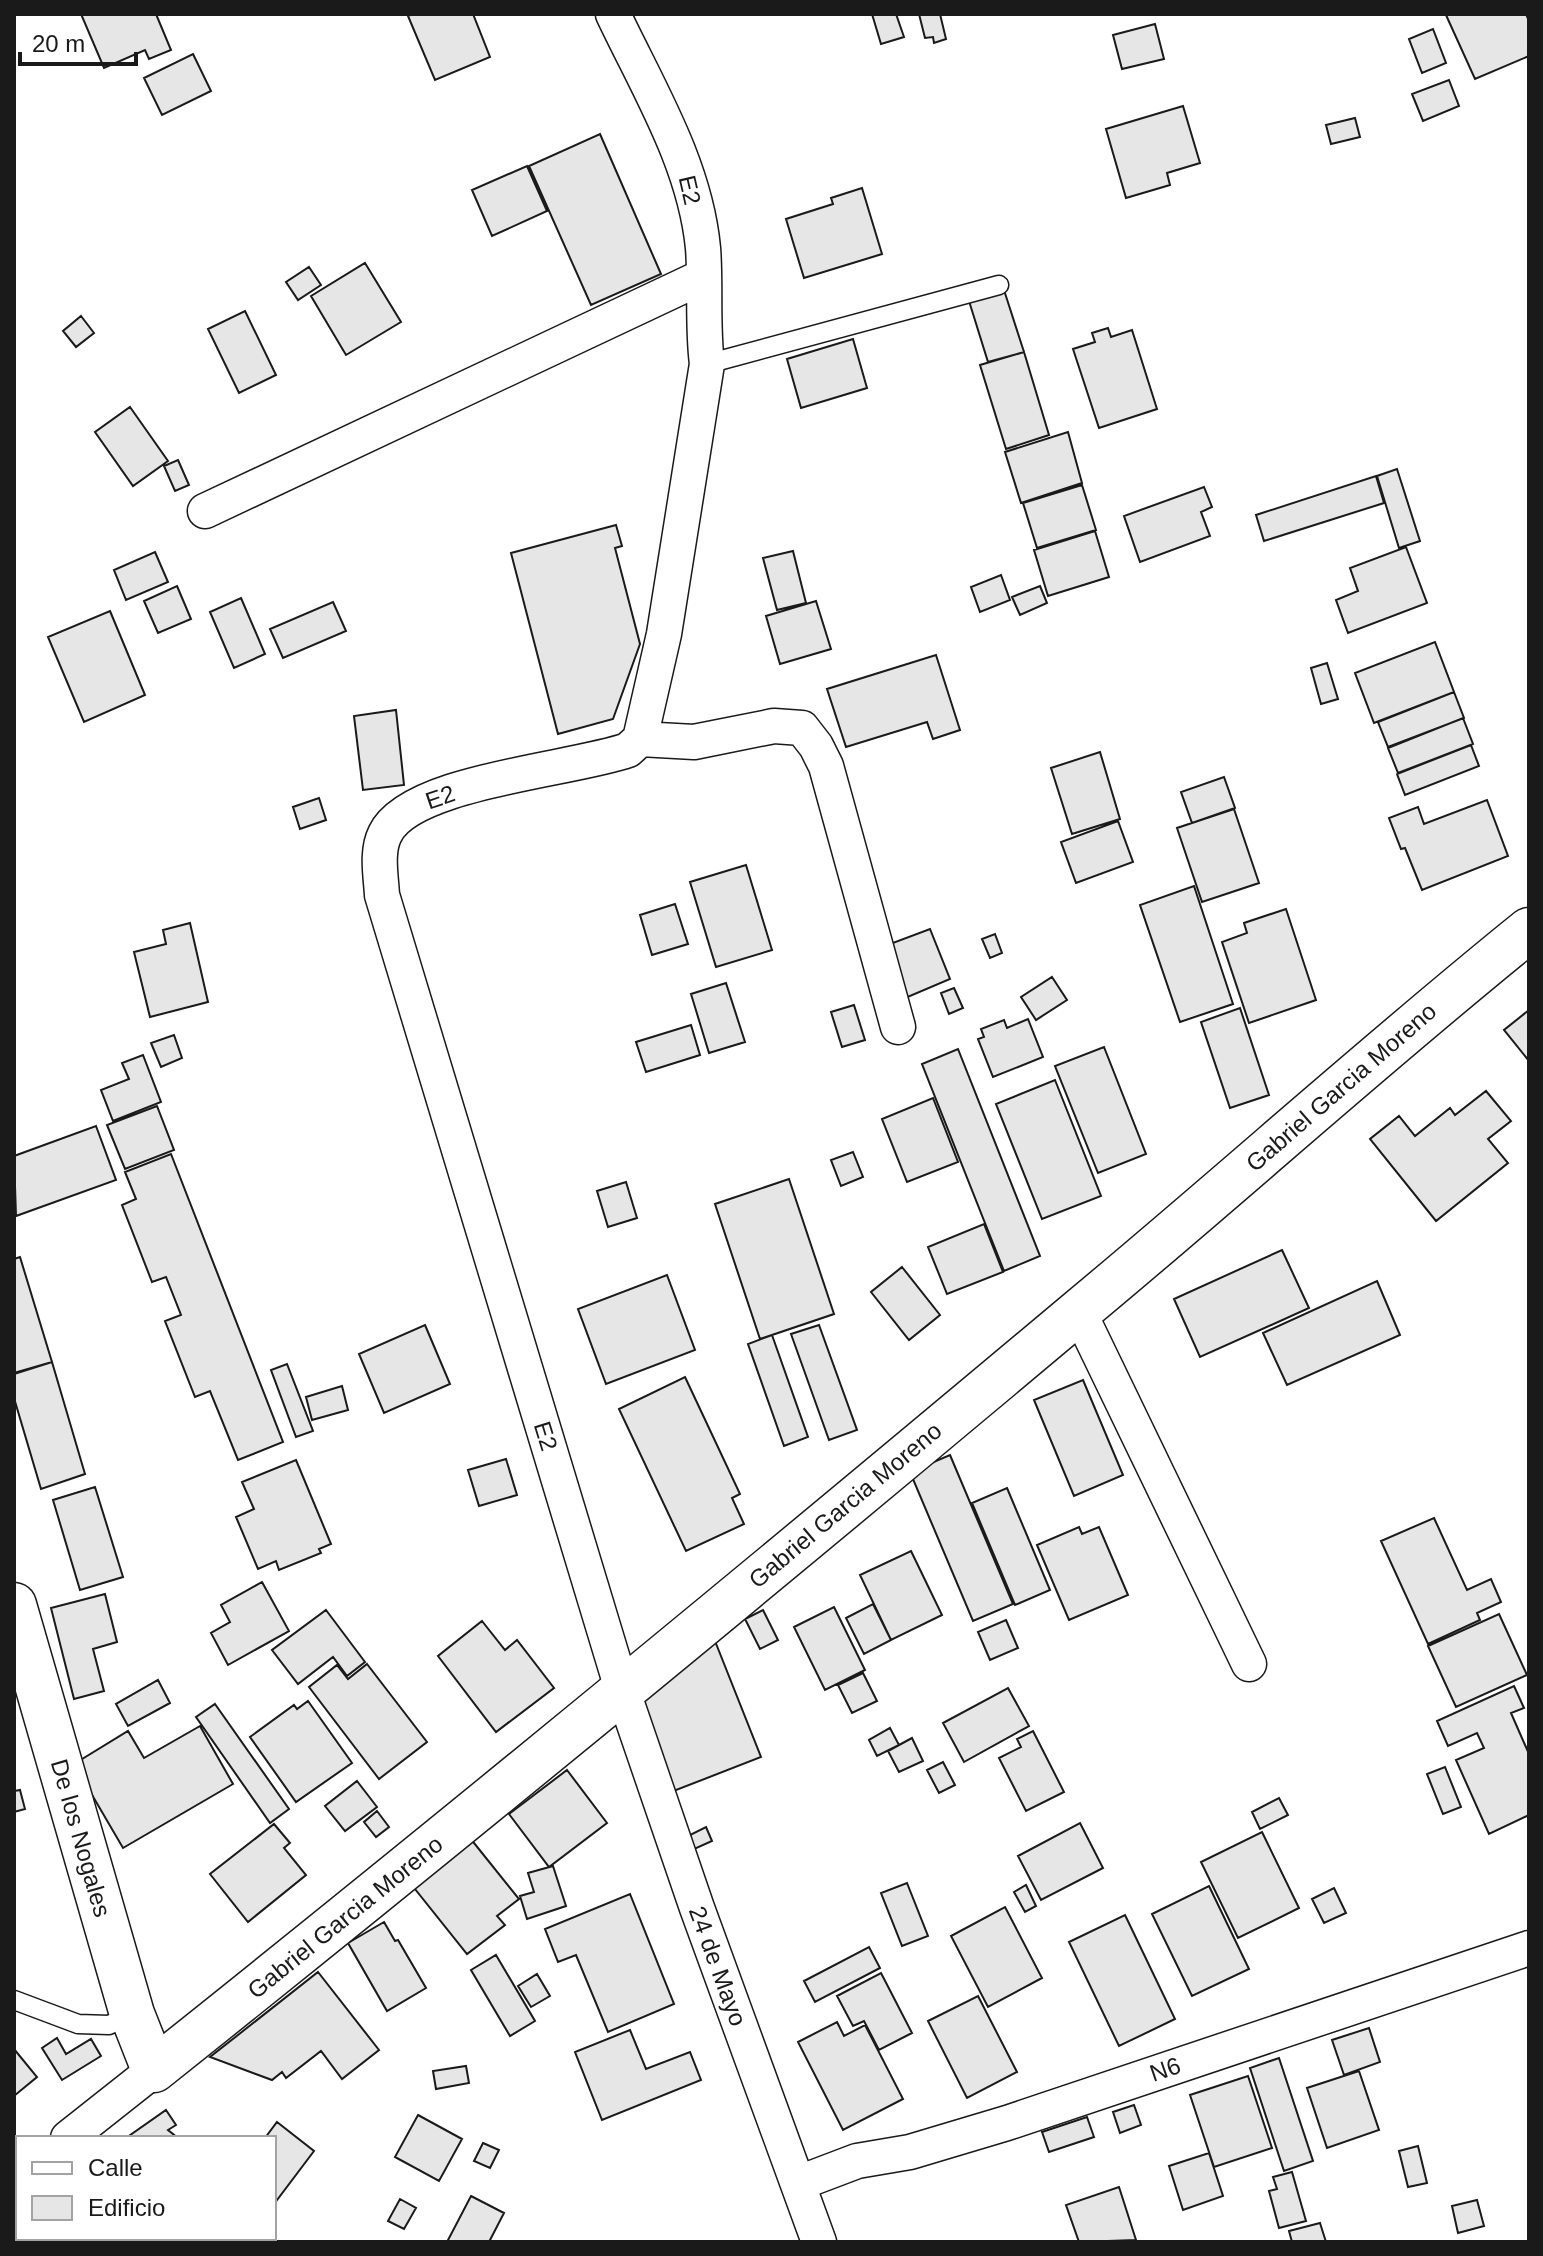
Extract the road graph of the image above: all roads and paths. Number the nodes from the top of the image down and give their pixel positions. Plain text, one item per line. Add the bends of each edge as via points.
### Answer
1 (613, 14) edge
2 (702, 277) junction
3 (999, 285) dead end
4 (707, 364) junction
5 (205, 511) dead end
6 (640, 739) junction
7 (1529, 930) edge
8 (898, 1027) dead end
9 (1079, 1312) junction
10 (14, 1605) edge
11 (1249, 1664) dead end
12 (622, 1689) junction
13 (1529, 1948) edge
14 (14, 2000) edge
15 (132, 2014) junction
16 (151, 2073) junction
17 (71, 2136) edge
18 (799, 2183) junction
19 (814, 2239) edge

1 - 2 street, E2 via 685,166 703,247
2 - 4 street, E2
2 - 5 street
3 - 4 lane
4 - 6 street, E2 via 664,634
6 - 8 street via 694,742 774,726 802,728 826,766
6 - 12 street, E2 via 614,755 422,801 390,826 380,855 382,895
7 - 9 street, Gabriel Garcia Moreno
9 - 11 street
9 - 12 street, Gabriel Garcia Moreno
10 - 15 street, De los Nogales
12 - 16 street, Gabriel Garcia Moreno
12 - 18 street, 24 de Mayo
13 - 18 street, N6 via 1007,2123 910,2152 857,2161
14 - 15 lane via 78,2024 109,2025
15 - 16 street, De los Nogales
16 - 17 street, Gabriel Garcia Moreno
18 - 19 street, 24 de Mayo

